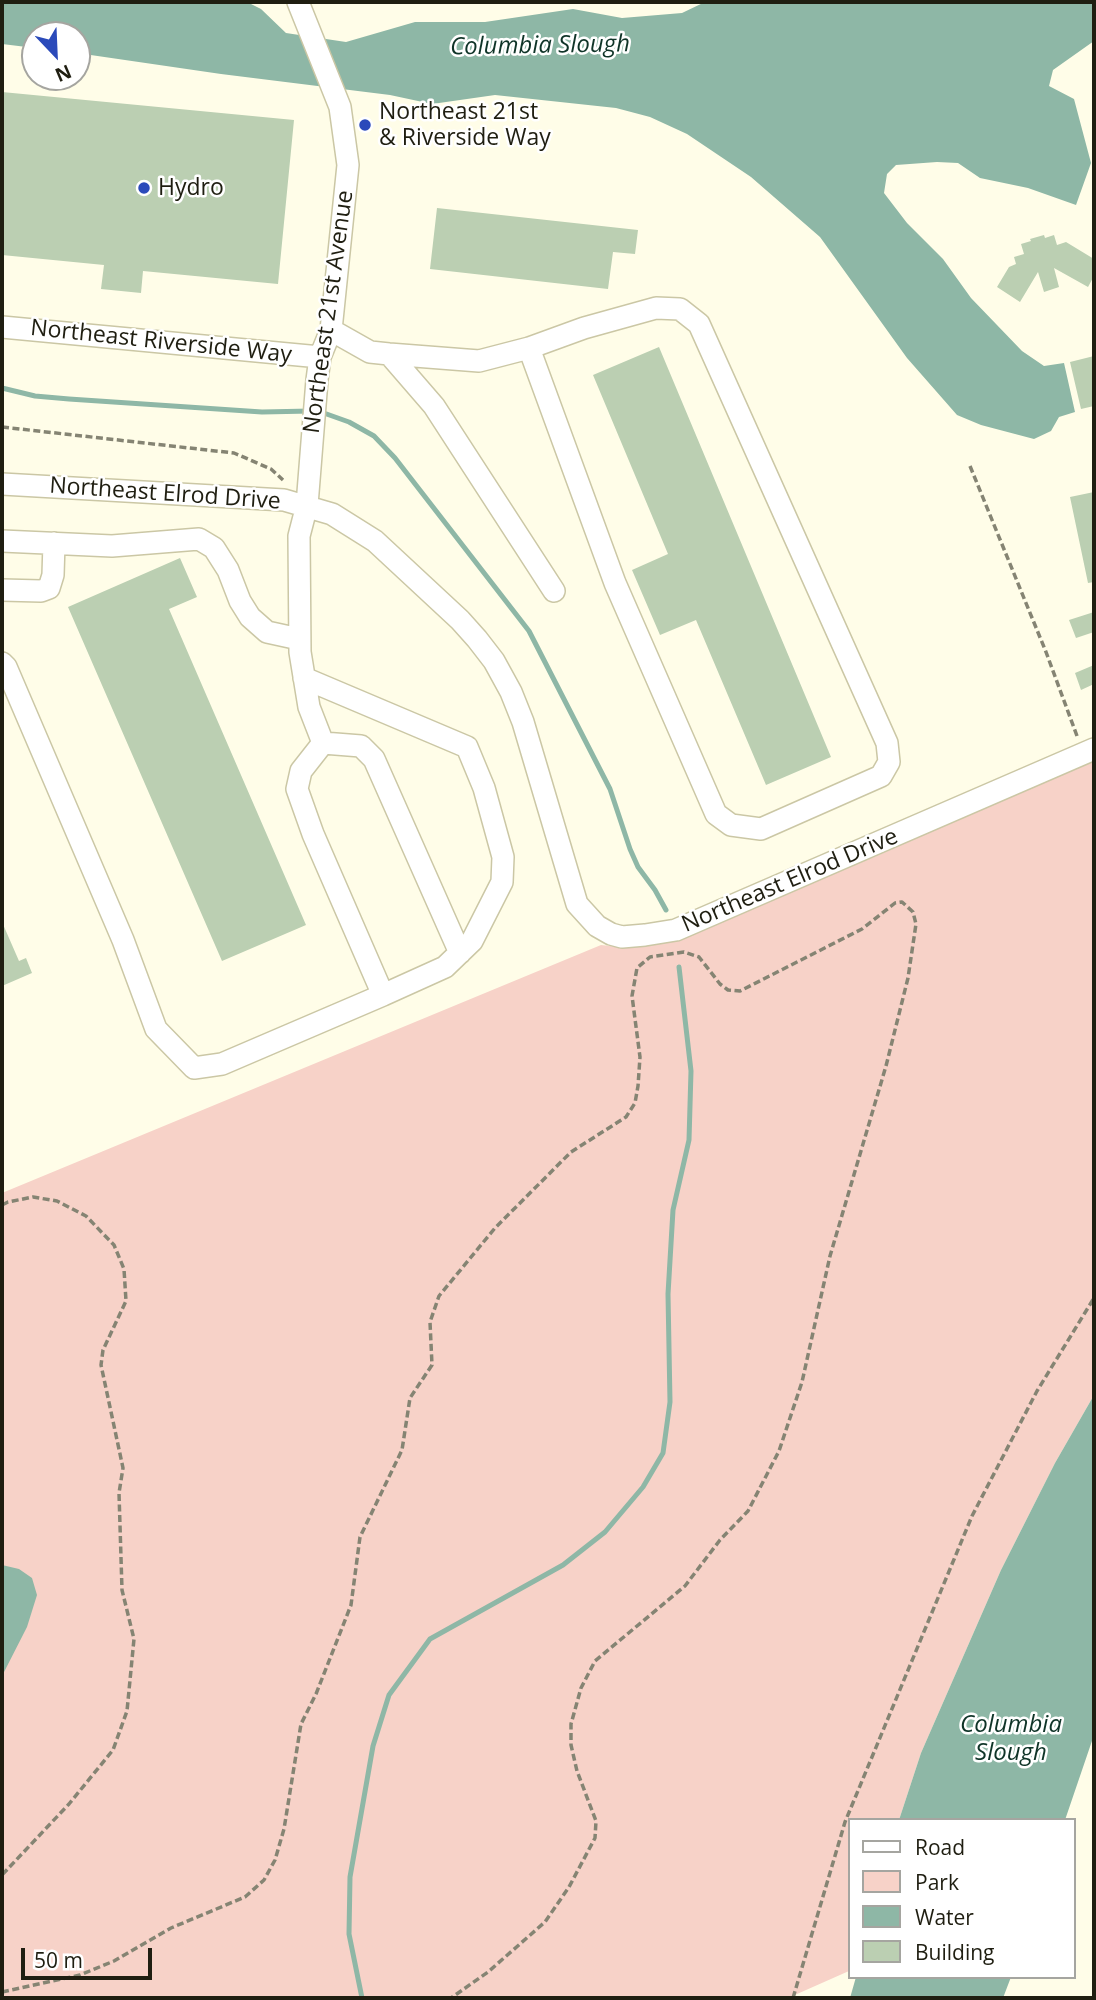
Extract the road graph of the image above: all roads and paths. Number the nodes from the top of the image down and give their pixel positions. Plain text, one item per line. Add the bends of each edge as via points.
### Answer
1 (298, 2) edge
2 (2, 327) edge
3 (331, 330) junction
4 (529, 348) junction
5 (389, 354) junction
6 (320, 357) junction
7 (2, 426) edge
8 (970, 466) dead end
9 (283, 480) dead end
10 (2, 484) edge
11 (307, 505) junction
12 (2, 541) edge
13 (54, 543) junction
14 (2, 590) edge
15 (554, 591) dead end
16 (299, 639) junction
17 (2, 663) edge
18 (304, 678) junction
19 (323, 743) junction
20 (1089, 752) edge
21 (460, 953) junction
22 (383, 995) junction
23 (2, 1205) edge
24 (1094, 1298) edge
25 (2, 1875) edge
26 (2, 1992) edge
27 (451, 1998) edge
28 (793, 1998) edge

1 - 3 street, Northeast 21st Avenue via 336,94 346,140 347,187
2 - 6 street, Northeast Riverside Way
3 - 5 street via 370,352
3 - 6 street, Northeast 21st Avenue
4 - 4 street via 615,583 716,814 731,825 761,829 881,776 890,762 887,743 699,324 680,309 656,308
4 - 5 street via 479,361
5 - 15 street via 433,406
6 - 11 street, Northeast 21st Avenue
7 - 9 path via 234,453 271,469
8 - 20 path
10 - 11 street, Northeast Elrod Drive
11 - 16 street, Northeast 21st Avenue via 299,536
11 - 20 street, Northeast Elrod Drive via 332,514 374,541 460,620 494,661 523,722 577,904 611,934 622,937 676,930
12 - 13 street
13 - 14 street via 50,588
13 - 16 street via 113,546 199,539 214,548 250,617 267,632
16 - 18 street, Northeast 21st Avenue
17 - 22 street via 61,791 156,1029 194,1069 222,1064
18 - 19 street, Northeast 21st Avenue
18 - 21 street via 467,747 503,857 502,882 472,941
19 - 21 street via 361,746 374,759
19 - 22 street via 302,771 297,789
21 - 22 street via 445,967
23 - 25 path via 33,1197 57,1201 86,1216 114,1245 124,1269 126,1301 103,1350 101,1365 123,1468 122,1590 134,1639 127,1711 113,1750
24 - 28 path via 1037,1391 967,1529 845,1822
26 - 27 path via 80,1975 114,1961 171,1928 245,1897 264,1880 284,1829 302,1724 351,1605 360,1537 402,1450 411,1398 432,1365 429,1322 439,1296 495,1228 571,1152 626,1117 635,1103 640,1057 632,996 637,968 650,957 684,951 699,957 728,990 740,991 862,929 902,902 914,912 916,924 908,978 830,1256 802,1382 779,1451 748,1511 685,1586 595,1661 571,1724 577,1771 596,1821 595,1838 545,1922

